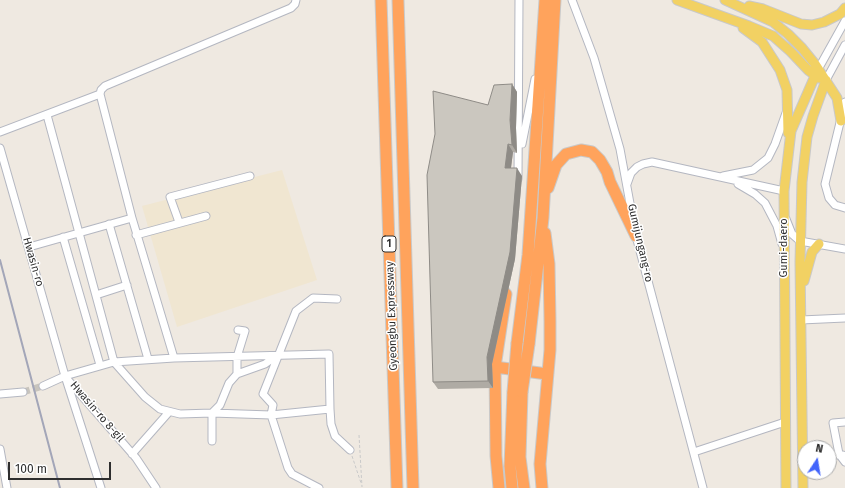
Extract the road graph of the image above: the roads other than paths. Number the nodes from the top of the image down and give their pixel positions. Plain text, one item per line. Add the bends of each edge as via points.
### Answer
1 (296, 0) edge
2 (381, 0) edge
3 (398, 0) edge
4 (519, 0) edge
5 (555, 0) edge
6 (570, 0) edge
7 (677, 0) edge
8 (726, 0) edge
9 (543, 3) edge
10 (845, 8) edge
11 (719, 15) junction
12 (845, 21) edge
13 (845, 45) edge
14 (540, 54) junction
15 (817, 73) junction
16 (826, 80) junction
17 (100, 94) junction
18 (845, 102) edge
19 (788, 109) junction
20 (47, 115) junction
21 (841, 121) junction
22 (0, 132) edge
23 (0, 148) edge
24 (788, 150) junction
25 (519, 157) junction
26 (250, 176) dead end
27 (719, 177) junction
28 (627, 184) junction
29 (516, 190) edge
30 (784, 191) junction
31 (544, 200) junction
32 (845, 208) edge
33 (784, 211) junction
34 (206, 216) dead end
35 (132, 218) junction
36 (542, 218) junction
37 (179, 222) junction
38 (109, 224) junction
39 (79, 233) junction
40 (136, 235) junction
41 (636, 236) junction
42 (63, 237) junction
43 (800, 241) junction
44 (819, 244) junction
45 (29, 247) junction
46 (784, 249) junction
47 (845, 250) edge
48 (127, 285) junction
49 (508, 286) dead end
50 (96, 295) junction
51 (800, 296) junction
52 (337, 299) dead end
53 (845, 318) edge
54 (801, 320) junction
55 (238, 330) dead end
56 (278, 355) junction
57 (237, 357) junction
58 (174, 358) junction
59 (148, 359) junction
60 (114, 362) junction
61 (100, 365) junction
62 (496, 367) junction
63 (237, 374) junction
64 (547, 374) junction
65 (802, 375) junction
66 (65, 376) junction
67 (785, 376) junction
68 (43, 386) tunnel mouth
69 (23, 392) tunnel mouth
70 (518, 392) junction
71 (0, 394) edge
72 (330, 409) junction
73 (169, 412) junction
74 (212, 413) junction
75 (271, 415) junction
76 (785, 422) junction
77 (845, 422) edge
78 (804, 440) edge
79 (212, 441) dead end
80 (0, 448) edge
81 (350, 450) road end
82 (694, 452) junction
83 (132, 454) junction
84 (842, 455) edge
85 (845, 462) edge
86 (7, 488) edge
87 (101, 488) edge
88 (156, 488) edge
89 (318, 488) edge
90 (397, 488) edge
91 (413, 488) edge
92 (499, 488) edge
93 (512, 488) edge
94 (524, 488) edge
95 (542, 488) edge
96 (703, 488) edge
97 (786, 488) edge

1 - 17 street via 291,8 105,86
2 - 90 highway, Gyeongbu Expressway / 1
3 - 91 highway, Gyeongbu Expressway / 1
4 - 25 street
5 - 31 highway
6 - 28 street, Gumijungang-ro via 594,58 620,149
7 - 11 main road
8 - 10 main road via 763,9 801,24 812,25 840,14
8 - 15 main road via 773,22 788,34
9 - 14 highway
11 - 15 main road via 773,36
11 - 19 main road via 754,35 770,52 787,90
12 - 15 street, Gumi-daero
13 - 16 street, Gumi-daero
14 - 25 street
14 - 70 highway, bridge via 528,255 517,343
15 - 16 main road
15 - 24 main road, Gumi-daero via 791,132
16 - 21 main road via 837,98
16 - 43 main road, Gumi-daero via 813,116 804,158
17 - 20 street
17 - 35 street
18 - 21 street
19 - 24 main road
19 - 27 street via 768,158 753,170
20 - 22 street
20 - 39 street
21 - 32 street via 825,188 832,202
23 - 45 street, Hwasin-ro
24 - 30 main road, Gumi-daero
25 - 29 street
26 - 37 street via 170,197
27 - 28 street via 652,162 637,167 631,173
27 - 30 street
27 - 46 street via 744,186 765,203 777,226
28 - 41 street, Gumijungang-ro
30 - 33 main road, Gumi-daero
31 - 36 highway
31 - 41 highway via 556,165 566,154 581,150 592,152 607,172
33 - 43 street via 792,234
33 - 46 main road, Gumi-daero
34 - 37 street
35 - 38 street
35 - 40 street
36 - 64 highway via 549,264 550,350
36 - 70 highway, bridge via 529,344
37 - 40 street
38 - 39 street
38 - 48 street
39 - 42 street
39 - 50 street
40 - 58 street
41 - 82 street, Gumijungang-ro
42 - 45 street
42 - 61 street
43 - 44 street
43 - 51 main road, Gumi-daero
44 - 47 street
44 - 51 main road via 809,259
45 - 66 street, Hwasin-ro
46 - 67 main road, Gumi-daero
48 - 50 street
48 - 59 street
49 - 62 highway
50 - 60 street
51 - 54 main road, Gumi-daero
52 - 56 street via 313,298 296,311
53 - 54 street
54 - 65 main road, Gumi-daero
55 - 57 street via 245,331
56 - 57 street
56 - 63 street via 265,364
56 - 72 street via 329,354
56 - 75 street via 264,394 273,405
57 - 58 street
57 - 63 street
58 - 59 street
59 - 60 street
60 - 61 street
60 - 73 street via 145,397 160,409
61 - 66 street
62 - 64 highway
62 - 92 highway via 496,456
63 - 74 street via 229,383 220,405
64 - 95 highway via 540,464
65 - 67 main road
65 - 78 main road, Gumi-daero
66 - 68 street, Hwasin-ro 8-gil
66 - 83 street, Hwasin-ro 8-gil
66 - 87 street, Hwasin-ro
67 - 76 main road, Gumi-daero
69 - 71 street
70 - 93 highway via 510,466
70 - 94 highway via 520,457
72 - 75 street
72 - 81 street via 335,436
73 - 74 street
73 - 83 street
74 - 75 street
74 - 79 street
75 - 89 street via 288,468 292,474
76 - 82 street
76 - 97 main road, Gumi-daero
77 - 84 street via 833,423
80 - 86 street
82 - 96 street, Gumijungang-ro
83 - 88 street, Hwasin-ro 8-gil
84 - 85 street

